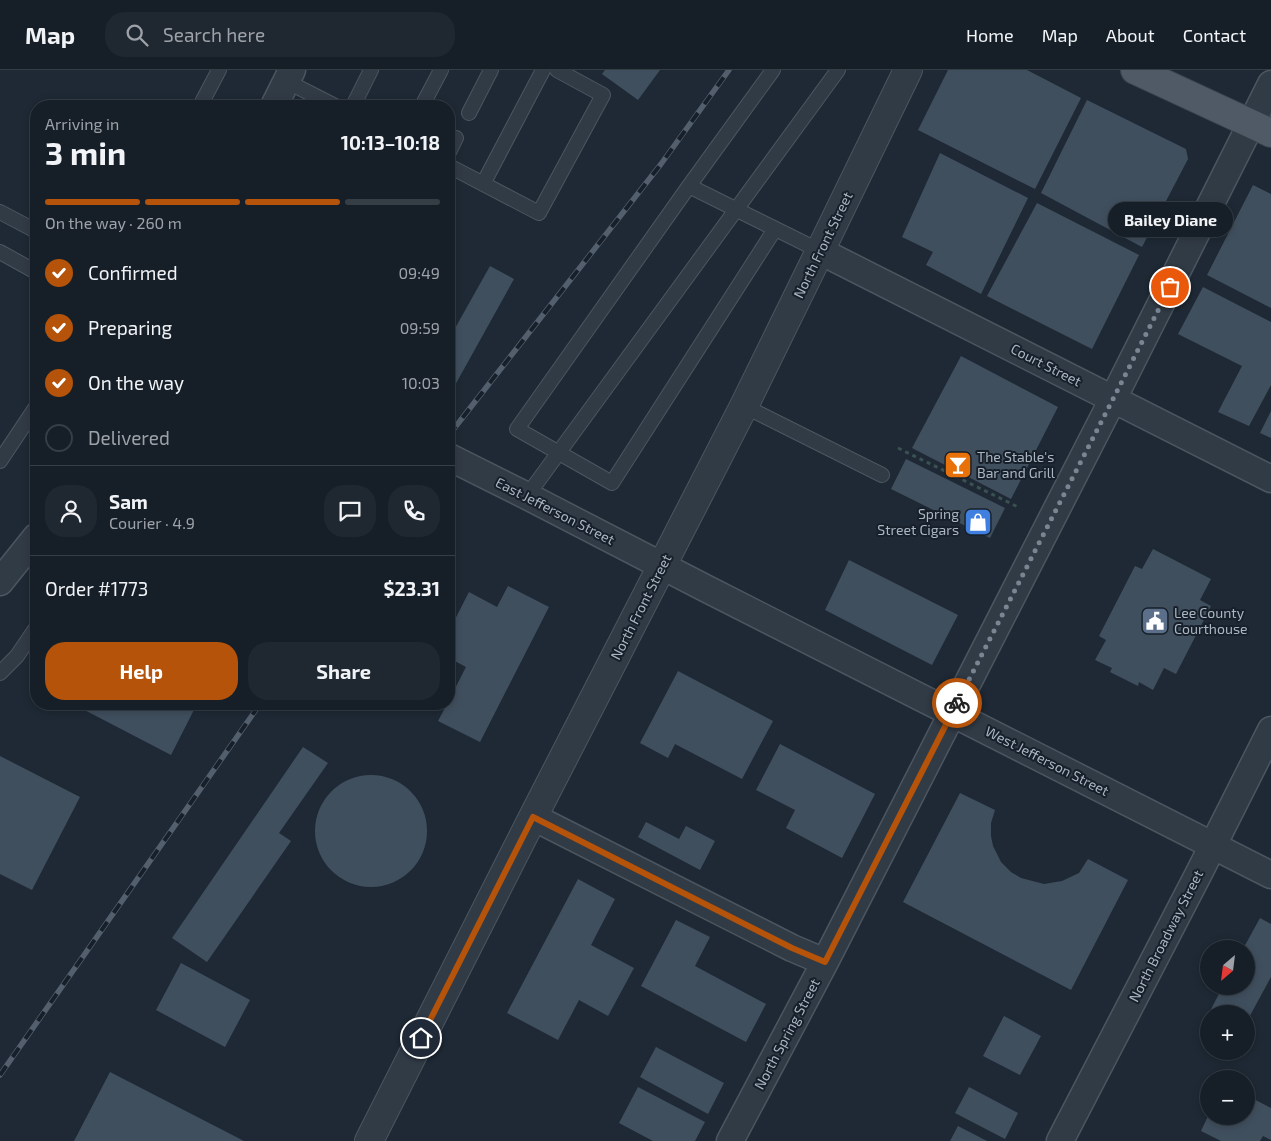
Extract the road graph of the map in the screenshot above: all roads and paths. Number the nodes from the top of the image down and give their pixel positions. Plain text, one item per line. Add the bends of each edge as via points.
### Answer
1 (218, 70) edge
2 (372, 70) edge
3 (441, 70) edge
4 (491, 70) edge
5 (543, 70) edge
6 (558, 70) edge
7 (773, 70) edge
8 (838, 70) edge
9 (908, 70) edge
10 (1135, 70) edge
11 (289, 75) edge
12 (1271, 84) edge
13 (203, 100) edge
14 (277, 100) edge
15 (326, 100) edge
16 (356, 100) edge
17 (425, 100) edge
18 (469, 113) dead end
19 (1261, 128) edge
20 (455, 169) edge
21 (483, 184) junction
22 (688, 186) junction
23 (736, 209) junction
24 (0, 212) edge
25 (30, 228) edge
26 (775, 229) junction
27 (820, 251) junction
28 (0, 252) edge
29 (30, 269) edge
30 (1113, 399) junction
31 (744, 406) junction
32 (30, 416) edge
33 (898, 448) dead end
34 (559, 452) junction
35 (455, 460) edge
36 (0, 461) edge
37 (882, 475) dead end
38 (1271, 479) edge
39 (528, 496) junction
40 (1018, 507) dead end
41 (30, 551) edge
42 (662, 565) junction
43 (0, 582) edge
44 (30, 637) edge
45 (2, 669) edge
46 (952, 713) junction
47 (1271, 730) edge
48 (533, 817) junction
49 (1213, 846) junction
50 (1271, 875) edge
51 (825, 962) junction
52 (369, 1141) edge
53 (730, 1141) edge
54 (1060, 1141) edge

1 - 13 lane
2 - 16 lane
3 - 17 lane
4 - 18 lane
5 - 21 lane
6 - 21 lane via 603,95 539,213
7 - 22 lane
8 - 23 lane
9 - 27 street, North Front Street
10 - 19 main road
11 - 14 street
11 - 15 lane
12 - 19 street, North Spring Street
19 - 30 street, North Spring Street
20 - 21 lane
22 - 23 lane
22 - 34 lane via 517,429
23 - 26 lane
23 - 34 lane
24 - 25 lane
26 - 27 lane
26 - 34 lane via 612,483
27 - 30 street, Court Street
27 - 31 street, North Front Street
28 - 29 lane
30 - 38 street, Court Street
30 - 46 street, North Spring Street
31 - 37 lane
31 - 42 street, North Front Street
32 - 36 lane
33 - 40 path
34 - 39 lane
35 - 39 street, East Jefferson Street
39 - 42 street, East Jefferson Street
41 - 43 street
42 - 46 street, West Jefferson Street
42 - 48 street, North Front Street
44 - 45 lane via 17,656
46 - 49 street, West Jefferson Street
46 - 51 street, North Spring Street
47 - 49 street, North Broadway Street
48 - 51 street
48 - 52 street, North Front Street
49 - 50 street, West Jefferson Street
49 - 54 street, North Broadway Street
51 - 53 street, North Spring Street

